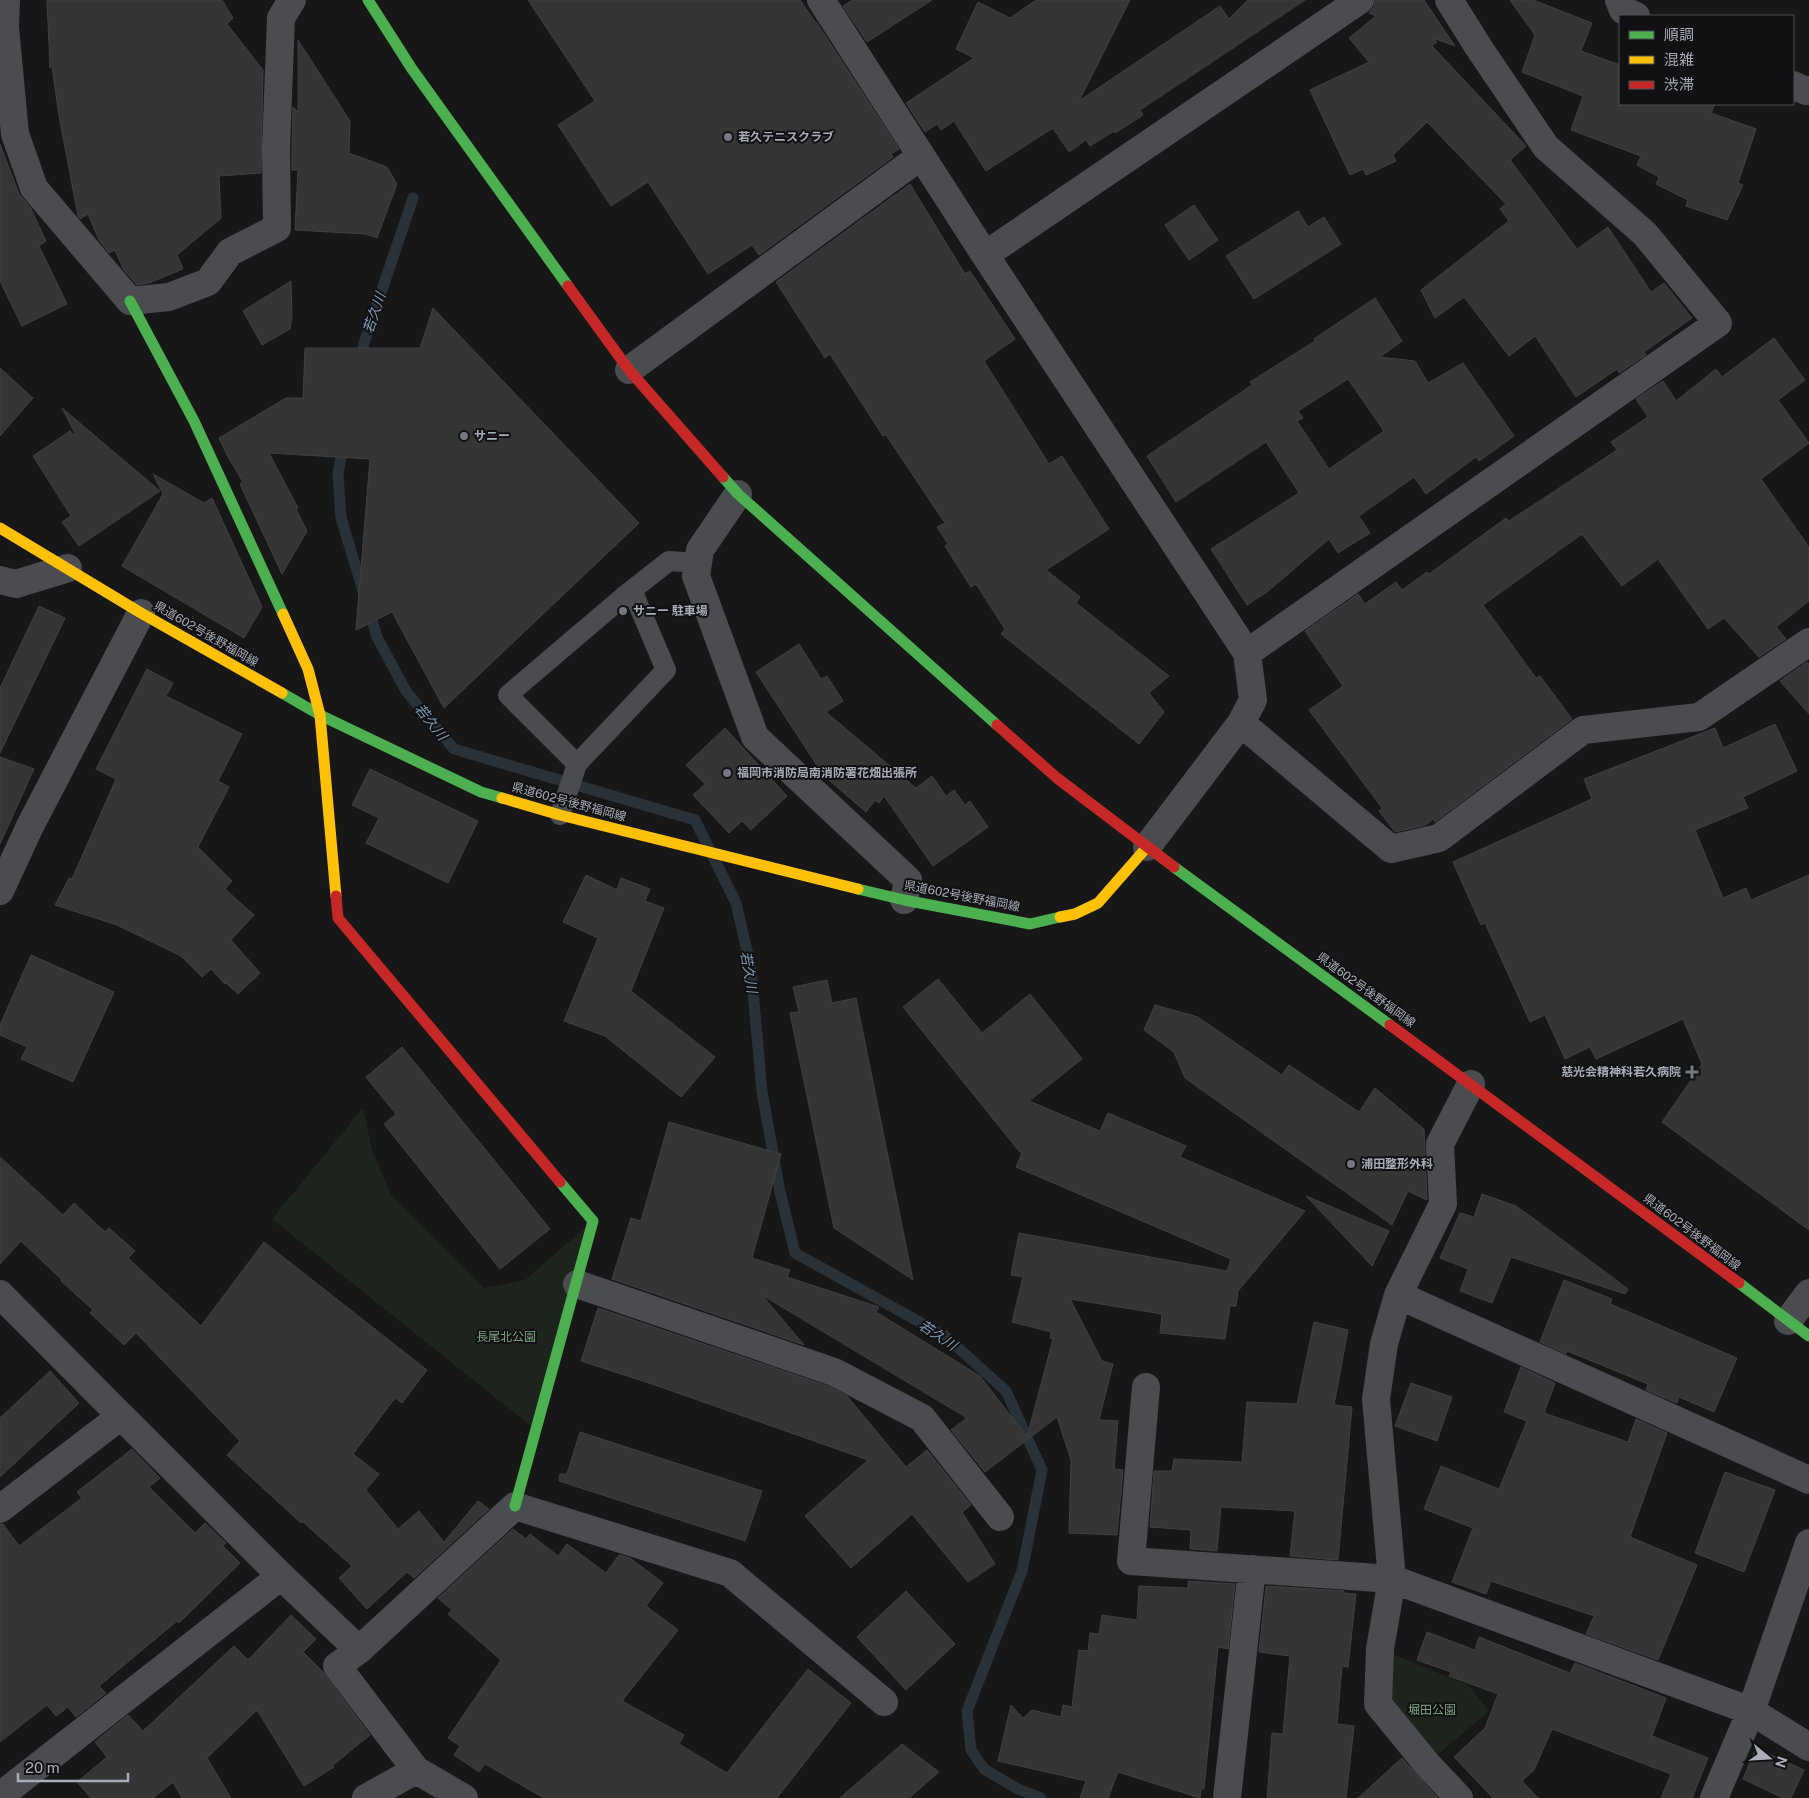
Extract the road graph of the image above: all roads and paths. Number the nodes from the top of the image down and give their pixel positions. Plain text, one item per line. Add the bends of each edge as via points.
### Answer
1 (6, 0) edge
2 (292, 0) edge
3 (368, 0) edge
4 (821, 0) edge
5 (1449, 0) edge
6 (1619, 0) edge
7 (1346, 4) edge
8 (1634, 15) edge
9 (1794, 86) edge
10 (1809, 90) edge
11 (921, 156) junction
12 (985, 256) junction
13 (130, 301) junction
14 (629, 370) junction
15 (738, 494) junction
16 (0, 528) edge
17 (698, 563) junction
18 (68, 568) junction
19 (0, 580) edge
20 (632, 590) junction
21 (141, 613) junction
22 (1809, 642) edge
23 (1247, 653) junction
24 (320, 715) junction
25 (1241, 723) junction
26 (577, 764) junction
27 (560, 815) junction
28 (1147, 847) junction
29 (0, 891) edge
30 (904, 900) junction
31 (1471, 1084) junction
32 (577, 1284) junction
33 (1809, 1292) edge
34 (0, 1294) edge
35 (1398, 1295) junction
36 (1799, 1329) edge
37 (1146, 1387) dead end
38 (121, 1416) junction
39 (1809, 1480) edge
40 (515, 1506) junction
41 (0, 1509) edge
42 (1000, 1517) dead end
43 (1809, 1543) edge
44 (1252, 1569) junction
45 (281, 1576) junction
46 (1392, 1579) junction
47 (359, 1650) junction
48 (884, 1702) dead end
49 (1751, 1711) junction
50 (1809, 1747) edge
51 (416, 1770) junction
52 (0, 1796) edge
53 (366, 1798) edge
54 (464, 1798) edge
55 (1227, 1798) edge
56 (1459, 1798) edge
57 (1714, 1798) edge

1 - 13 street via 5,27 14,134 34,188
2 - 13 street via 281,18 276,148 277,228 230,252 208,282 169,297
3 - 14 street via 412,69
4 - 11 street
5 - 23 street via 1546,146 1646,234 1718,323
6 - 8 street via 1623,10
7 - 12 street
9 - 10 street
11 - 12 street
11 - 14 street
12 - 23 street
13 - 24 street via 194,421 308,669
14 - 15 street
15 - 17 street via 700,550
15 - 28 street via 1057,778
16 - 18 street, 県道602号後野福岡線
17 - 20 lane via 669,561
17 - 30 street via 696,576 755,737 908,880
18 - 19 street via 16,584
18 - 21 street, 県道602号後野福岡線
20 - 26 lane via 666,670
20 - 26 lane via 508,695
21 - 24 street, 県道602号後野福岡線
21 - 29 street via 30,826
22 - 25 street via 1699,717 1583,730 1439,838 1391,849
23 - 25 street via 1254,700
24 - 27 street, 県道602号後野福岡線 via 480,792
24 - 32 street via 338,918 594,1221
25 - 28 street
26 - 27 lane
27 - 30 street, 県道602号後野福岡線
28 - 30 street, 県道602号後野福岡線 via 1098,903 1075,914 1030,924
28 - 31 street, 県道602号後野福岡線
31 - 35 street via 1440,1144 1443,1204
31 - 36 street, 県道602号後野福岡線
32 - 40 street
32 - 42 street via 834,1372 922,1418
33 - 36 street
34 - 38 street
35 - 39 street
35 - 46 street via 1384,1344 1376,1399
37 - 44 street via 1131,1561
38 - 41 street
38 - 45 street
40 - 47 street
40 - 48 street via 730,1573
43 - 49 street
44 - 46 street
44 - 55 street
45 - 47 street
45 - 52 street
46 - 49 street
46 - 56 street via 1380,1649 1378,1704
47 - 51 street via 337,1666
49 - 50 street
49 - 57 street
51 - 53 street
51 - 54 street

